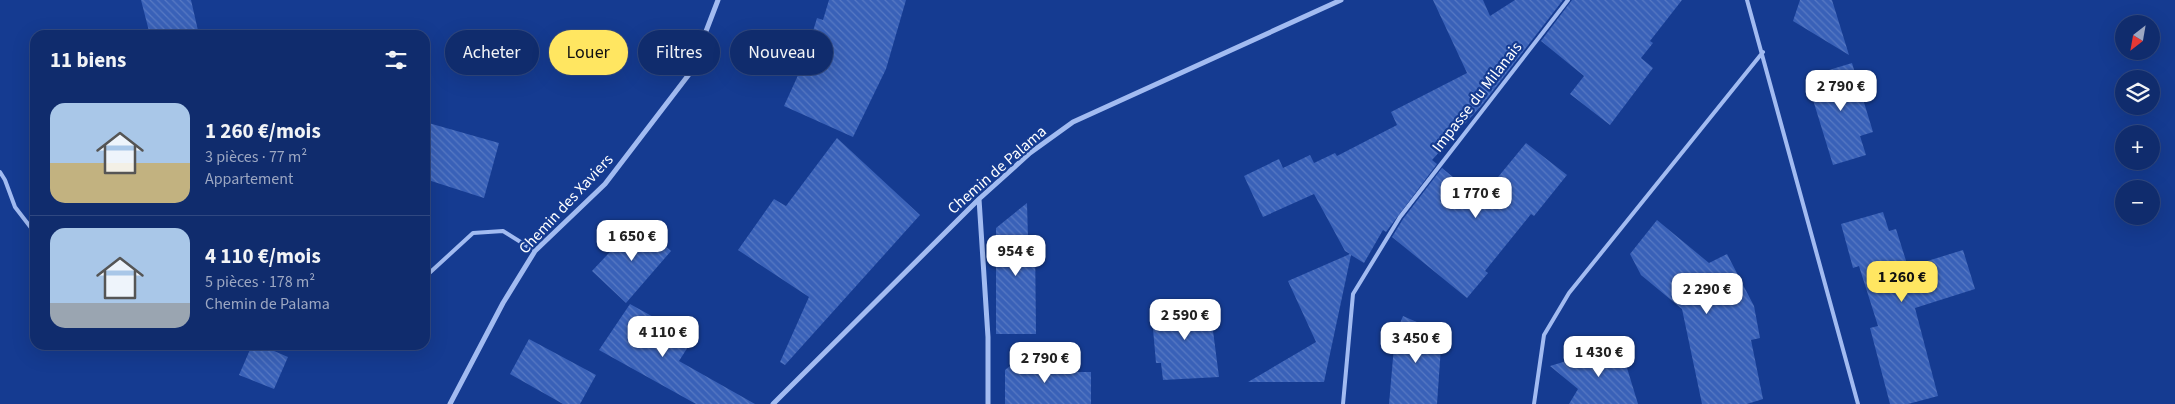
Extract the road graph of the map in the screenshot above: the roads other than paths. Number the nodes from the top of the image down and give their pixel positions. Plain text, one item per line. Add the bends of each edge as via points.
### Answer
1 (718, 0) edge
2 (1341, 0) edge
3 (1568, 0) edge
4 (1747, 0) edge
5 (1763, 52) junction
6 (0, 172) edge
7 (979, 199) junction
8 (30, 226) edge
9 (534, 251) junction
10 (430, 272) edge
11 (450, 404) edge
12 (772, 404) edge
13 (988, 404) edge
14 (1343, 404) edge
15 (1534, 404) edge
16 (1858, 404) edge

1 - 9 street, Chemin des Xaviers via 690,74 605,184
2 - 7 street, Chemin de Palama via 1073,122 1030,153
3 - 14 lane, Impasse du Milanais via 1400,216 1353,294
4 - 5 lane
5 - 15 lane via 1569,293 1544,335
5 - 16 lane
6 - 8 lane via 15,207
7 - 12 street, Chemin de Palama
7 - 13 street via 988,337
9 - 10 lane via 503,231 473,233
9 - 11 street, Chemin des Xaviers

